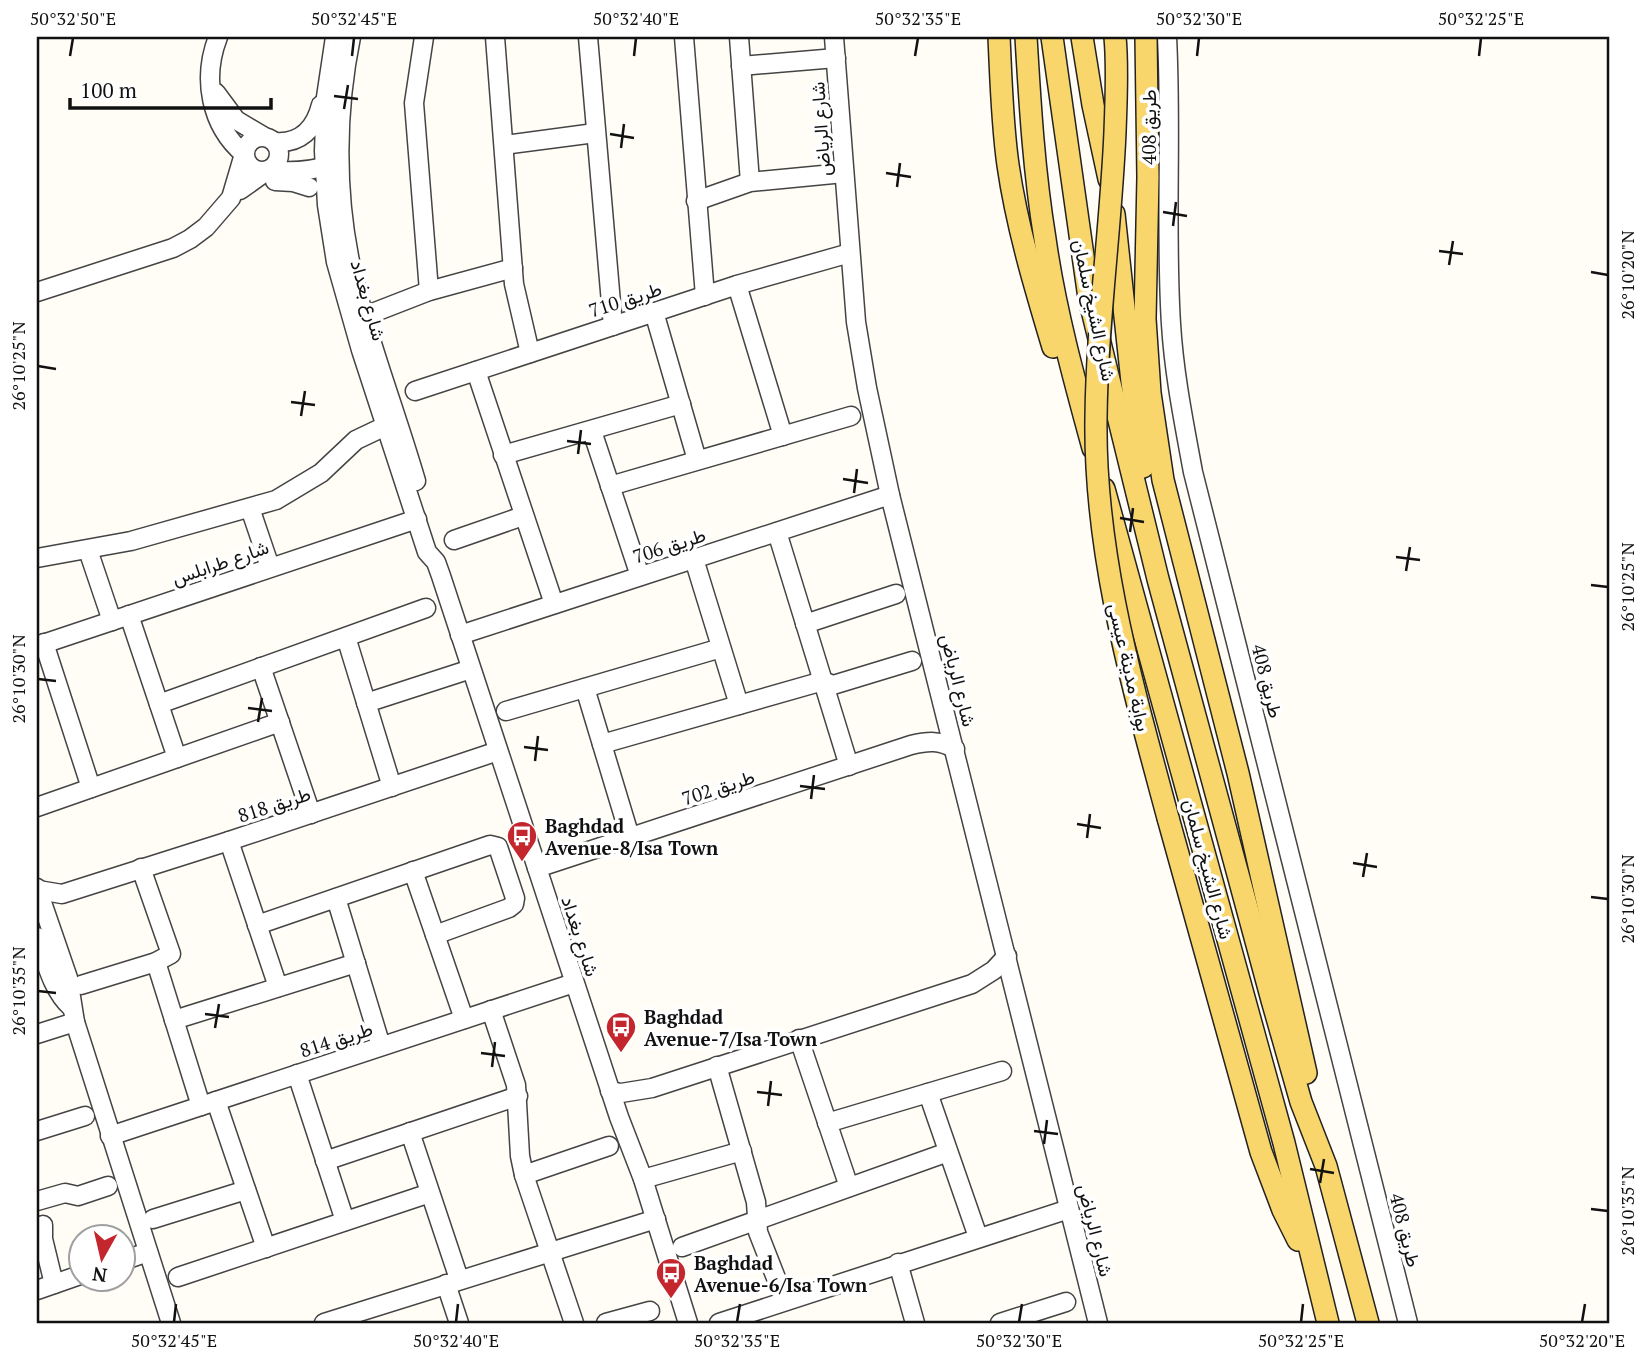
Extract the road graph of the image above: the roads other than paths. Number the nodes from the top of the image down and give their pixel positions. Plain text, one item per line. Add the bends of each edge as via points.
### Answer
1 (218, 37) edge
2 (335, 37) edge
3 (351, 37) edge
4 (424, 37) edge
5 (495, 37) edge
6 (588, 37) edge
7 (684, 37) edge
8 (739, 37) edge
9 (834, 37) edge
10 (999, 37) edge
11 (1026, 37) edge
12 (1052, 37) edge
13 (1082, 37) edge
14 (1115, 37) edge
15 (1146, 37) edge
16 (1167, 37) edge
17 (836, 58) junction
18 (330, 64) junction
19 (741, 66) junction
20 (211, 80) junction
21 (595, 133) junction
22 (272, 142) junction
23 (504, 145) junction
24 (244, 154) junction
25 (332, 158) junction
26 (268, 170) junction
27 (289, 172) junction
28 (844, 173) junction
29 (750, 182) junction
30 (309, 187) junction
31 (236, 194) junction
32 (696, 201) junction
33 (327, 205) junction
34 (850, 253) junction
35 (513, 268) junction
36 (737, 285) junction
37 (429, 291) junction
38 (37, 292) edge
39 (705, 296) junction
40 (375, 312) dead end
41 (654, 312) junction
42 (612, 326) junction
43 (530, 353) junction
44 (477, 371) junction
45 (415, 391) dead end
46 (681, 404) junction
47 (390, 416) junction
48 (851, 416) dead end
49 (1084, 416) junction
50 (592, 431) junction
51 (783, 436) junction
52 (503, 455) junction
53 (697, 460) junction
54 (610, 486) junction
55 (890, 495) junction
56 (250, 509) junction
57 (523, 516) junction
58 (416, 519) junction
59 (777, 532) junction
60 (454, 540) dead end
61 (88, 550) junction
62 (37, 558) edge
63 (694, 559) junction
64 (436, 562) junction
65 (270, 568) junction
66 (640, 576) junction
67 (1158, 579) junction
68 (895, 594) dead end
69 (554, 604) junction
70 (426, 608) dead end
71 (129, 615) junction
72 (111, 621) junction
73 (805, 624) junction
74 (460, 635) junction
75 (346, 637) junction
76 (41, 645) edge
77 (721, 648) junction
78 (912, 661) dead end
79 (261, 667) junction
80 (471, 669) junction
81 (823, 681) junction
82 (585, 688) junction
83 (366, 703) junction
84 (159, 704) junction
85 (739, 705) junction
86 (506, 711) dead end
87 (947, 717) junction
88 (280, 723) junction
89 (602, 744) junction
90 (911, 745) junction
91 (955, 750) junction
92 (498, 751) junction
93 (177, 758) junction
94 (849, 766) junction
95 (392, 787) junction
96 (92, 788) junction
97 (37, 807) edge
98 (311, 814) junction
99 (630, 837) junction
100 (229, 841) junction
101 (537, 868) junction
102 (141, 869) junction
103 (413, 871) junction
104 (37, 889) edge
105 (62, 894) junction
106 (336, 898) junction
107 (46, 917) junction
108 (257, 925) junction
109 (435, 935) junction
110 (37, 937) edge
111 (1007, 956) junction
112 (156, 962) junction
113 (356, 963) junction
114 (574, 983) junction
115 (972, 984) junction
116 (1014, 984) junction
117 (81, 985) dead end
118 (278, 987) junction
119 (492, 1010) junction
120 (73, 1015) junction
121 (464, 1019) junction
122 (174, 1020) junction
123 (37, 1034) edge
124 (799, 1039) junction
125 (381, 1046) junction
126 (718, 1066) junction
127 (1002, 1072) dead end
128 (297, 1074) junction
129 (653, 1088) junction
130 (610, 1091) junction
131 (928, 1093) junction
132 (517, 1096) junction
133 (208, 1103) junction
134 (85, 1116) dead end
135 (619, 1117) junction
136 (827, 1123) junction
137 (37, 1131) edge
138 (410, 1132) junction
139 (110, 1136) junction
140 (609, 1146) dead end
141 (743, 1151) junction
142 (948, 1152) junction
143 (325, 1161) junction
144 (1326, 1166) junction
145 (523, 1175) junction
146 (643, 1179) junction
147 (108, 1186) dead end
148 (849, 1187) junction
149 (246, 1189) junction
150 (430, 1193) junction
151 (37, 1201) edge
152 (1069, 1209) junction
153 (153, 1219) dead end
154 (656, 1219) junction
155 (758, 1220) junction
156 (345, 1221) junction
157 (43, 1225) dead end
158 (978, 1237) junction
159 (682, 1247) dead end
160 (266, 1248) junction
161 (148, 1252) junction
162 (548, 1252) junction
163 (136, 1256) edge
164 (898, 1263) junction
165 (1315, 1272) junction
166 (178, 1277) dead end
167 (66, 1280) edge
168 (452, 1281) junction
169 (54, 1284) junction
170 (37, 1290) edge
171 (785, 1301) junction
172 (1066, 1302) dead end
173 (650, 1311) dead end
174 (171, 1323) edge
175 (324, 1323) edge
176 (459, 1323) edge
177 (574, 1323) edge
178 (606, 1323) edge
179 (688, 1323) edge
180 (719, 1323) edge
181 (915, 1323) edge
182 (1000, 1323) edge
183 (1098, 1323) edge
184 (1328, 1323) edge
185 (1368, 1323) edge
186 (1408, 1323) edge

1 - 20 street
2 - 18 street, شارع بغداد
3 - 25 street, شارع بغداد
4 - 37 street via 414,103
5 - 23 street
6 - 21 street
7 - 32 street
8 - 19 street
9 - 17 street, شارع الرياض
10 - 49 main road, شارع الشيخ سلمان via 1007,164 1019,223 1066,387
11 - 49 main road, شارع الشيخ سلمان via 1045,241
12 - 67 main road, شارع الشيخ سلمان via 1089,298
13 - 67 main road, شارع الشيخ سلمان via 1111,192
14 - 165 main road, بوابة مدينة عيسى, bridge via 1114,163 1096,420 1102,533 1117,617 1168,818 1261,1152 1283,1210
15 - 144 main road via 1145,320 1163,480 1238,773
16 - 186 street, طريق 408 via 1170,304 1184,426
17 - 19 street
17 - 28 street, شارع الرياض
18 - 22 street via 314,124 297,139
18 - 25 street, شارع بغداد
19 - 29 street
20 - 22 street via 230,114
20 - 24 street via 217,119
21 - 23 street
21 - 42 street
22 - 24 street via 252,139
22 - 25 street
22 - 26 street via 279,152 277,163
23 - 35 street
24 - 26 street via 252,168
24 - 31 street
25 - 27 street
25 - 33 street, شارع بغداد
25 - 47 street, شارع بغداد via 350,263
26 - 27 street
26 - 31 street
27 - 30 street
28 - 29 street
28 - 34 street, شارع الرياض
29 - 32 street
30 - 31 street via 277,180
30 - 33 street
31 - 38 street via 206,227 173,248
32 - 39 street
33 - 47 street, شارع بغداد via 341,287
34 - 36 street, طريق 710
34 - 55 street, شارع الرياض via 861,352
35 - 37 street
35 - 43 street
36 - 39 street, طريق 710
36 - 51 street
37 - 40 street
39 - 41 street, طريق 710
41 - 42 street, طريق 710
41 - 46 street
42 - 43 street, طريق 710
43 - 44 street, طريق 710
44 - 45 street, طريق 710
44 - 52 street
46 - 50 street
46 - 53 street
47 - 56 street via 288,495
47 - 58 street, شارع بغداد
47 - 64 street, شارع بغداد via 437,549
48 - 51 street
49 - 165 main road, شارع الشيخ سلمان via 1284,1143
50 - 52 street
50 - 54 street
51 - 53 street
52 - 57 street
53 - 54 street
54 - 66 street
55 - 59 street, طريق 706
55 - 87 street, شارع الرياض
56 - 61 street
56 - 65 street
57 - 60 street
57 - 69 street
58 - 64 street, شارع بغداد via 427,552
58 - 65 street, شارع طرابلس
59 - 63 street, طريق 706
59 - 73 street
61 - 62 street
61 - 72 street
63 - 66 street, طريق 706
63 - 77 street
64 - 74 street, شارع بغداد
65 - 71 street, شارع طرابلس
66 - 69 street, طريق 706
67 - 144 main road, شارع الشيخ سلمان via 1278,1023
68 - 73 street
69 - 74 street, طريق 706
70 - 75 street
71 - 72 street, شارع طرابلس
71 - 84 street
72 - 76 street, شارع طرابلس
73 - 81 street
74 - 80 street, شارع بغداد
75 - 79 street
75 - 83 street
76 - 96 street
77 - 82 street
77 - 85 street
78 - 81 street via 833,685
79 - 84 street
79 - 88 street
80 - 83 street
80 - 92 street, شارع بغداد
81 - 85 street
81 - 94 street
82 - 86 street
82 - 89 street
83 - 95 street
84 - 93 street
85 - 89 street
87 - 90 street, طريق 702
87 - 91 street, شارع الرياض
88 - 93 street
88 - 98 street
89 - 99 street
90 - 91 street, طريق 702 via 934,741
90 - 94 street, طريق 702
91 - 111 street, شارع الرياض
92 - 95 street, طريق 818
92 - 101 street, شارع بغداد
93 - 96 street
94 - 99 street, طريق 702
95 - 98 street, طريق 818
96 - 97 street
98 - 100 street, طريق 818
99 - 101 street, طريق 702
100 - 102 street, طريق 818
100 - 108 street
101 - 114 street, شارع بغداد
102 - 105 street, طريق 818
102 - 112 street via 170,949 170,957
103 - 106 street
103 - 109 street
103 - 109 street via 490,845 500,849 514,904
104 - 105 street, طريق 818
104 - 107 street
105 - 107 street
106 - 108 street
106 - 113 street
107 - 120 street via 68,978
108 - 118 street
109 - 121 street
110 - 120 street via 54,985
111 - 115 street
111 - 116 street, شارع الرياض
112 - 117 street
112 - 122 street
113 - 118 street
113 - 125 street
114 - 119 street, طريق 814
114 - 130 street, شارع بغداد
115 - 116 street
115 - 124 street
116 - 152 street, شارع الرياض
118 - 122 street
119 - 121 street, طريق 814
119 - 132 street
120 - 123 street
120 - 139 street
121 - 125 street, طريق 814
122 - 133 street
124 - 126 street
124 - 136 street
125 - 128 street, طريق 814
126 - 129 street
126 - 141 street
127 - 131 street
128 - 133 street, طريق 814
128 - 143 street
129 - 130 street
129 - 135 street via 625,1107
130 - 135 street, شارع بغداد
131 - 136 street
131 - 142 street
132 - 138 street
132 - 145 street
133 - 139 street, طريق 814
133 - 149 street
134 - 137 street
135 - 146 street, شارع بغداد
136 - 148 street
138 - 143 street
138 - 150 street
139 - 161 street
140 - 145 street
141 - 146 street
141 - 155 street
142 - 148 street
142 - 158 street
143 - 156 street
144 - 185 main road, شارع الشيخ سلمان
145 - 162 street
146 - 154 street, شارع بغداد
147 - 151 street via 78,1196 65,1193
148 - 155 street
149 - 153 street
149 - 160 street
150 - 156 street
150 - 168 street
152 - 158 street
152 - 183 street, شارع الرياض
154 - 162 street
154 - 179 street, شارع بغداد
155 - 159 street
155 - 171 street via 758,1232
156 - 160 street
157 - 169 street
158 - 164 street
160 - 166 street
161 - 163 street
161 - 174 street
162 - 168 street
162 - 177 street
164 - 171 street
164 - 181 street
165 - 184 main road, شارع الشيخ سلمان
167 - 169 street
168 - 175 street
168 - 176 street
169 - 170 street
171 - 180 street
172 - 182 street
173 - 178 street

